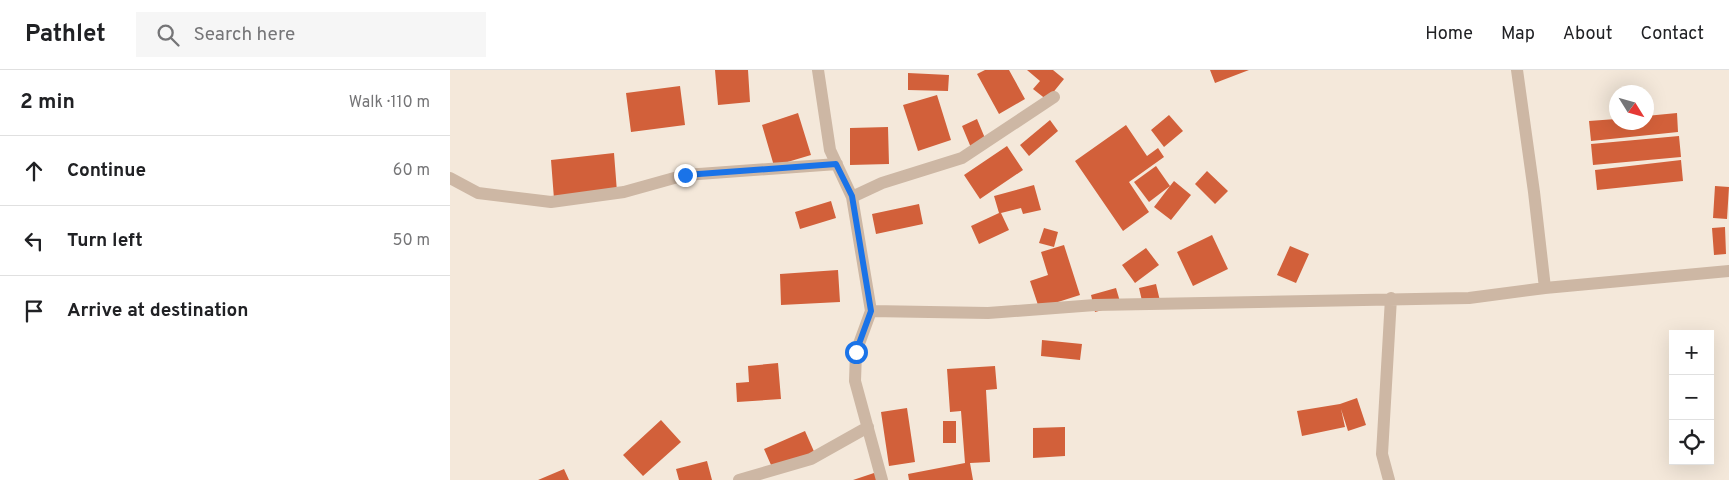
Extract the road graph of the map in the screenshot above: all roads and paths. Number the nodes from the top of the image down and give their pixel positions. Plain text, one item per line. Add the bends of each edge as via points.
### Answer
1 (818, 70) edge
2 (1517, 70) edge
3 (1054, 97) dead end
4 (836, 164) junction
5 (450, 178) edge
6 (852, 196) junction
7 (1729, 271) edge
8 (1545, 288) junction
9 (1391, 298) junction
10 (871, 311) junction
11 (868, 427) junction
12 (739, 480) edge
13 (882, 480) edge
14 (1389, 480) edge

1 - 4 street via 830,150
2 - 8 street
3 - 6 street via 962,158
4 - 5 street via 685,175 624,192 551,202 478,193
4 - 6 street
6 - 10 street
7 - 8 street
8 - 9 street via 1469,298
9 - 10 street via 1095,305 988,313
9 - 14 street via 1382,454
10 - 11 street via 856,352 855,381
11 - 12 street via 811,458
11 - 13 street

